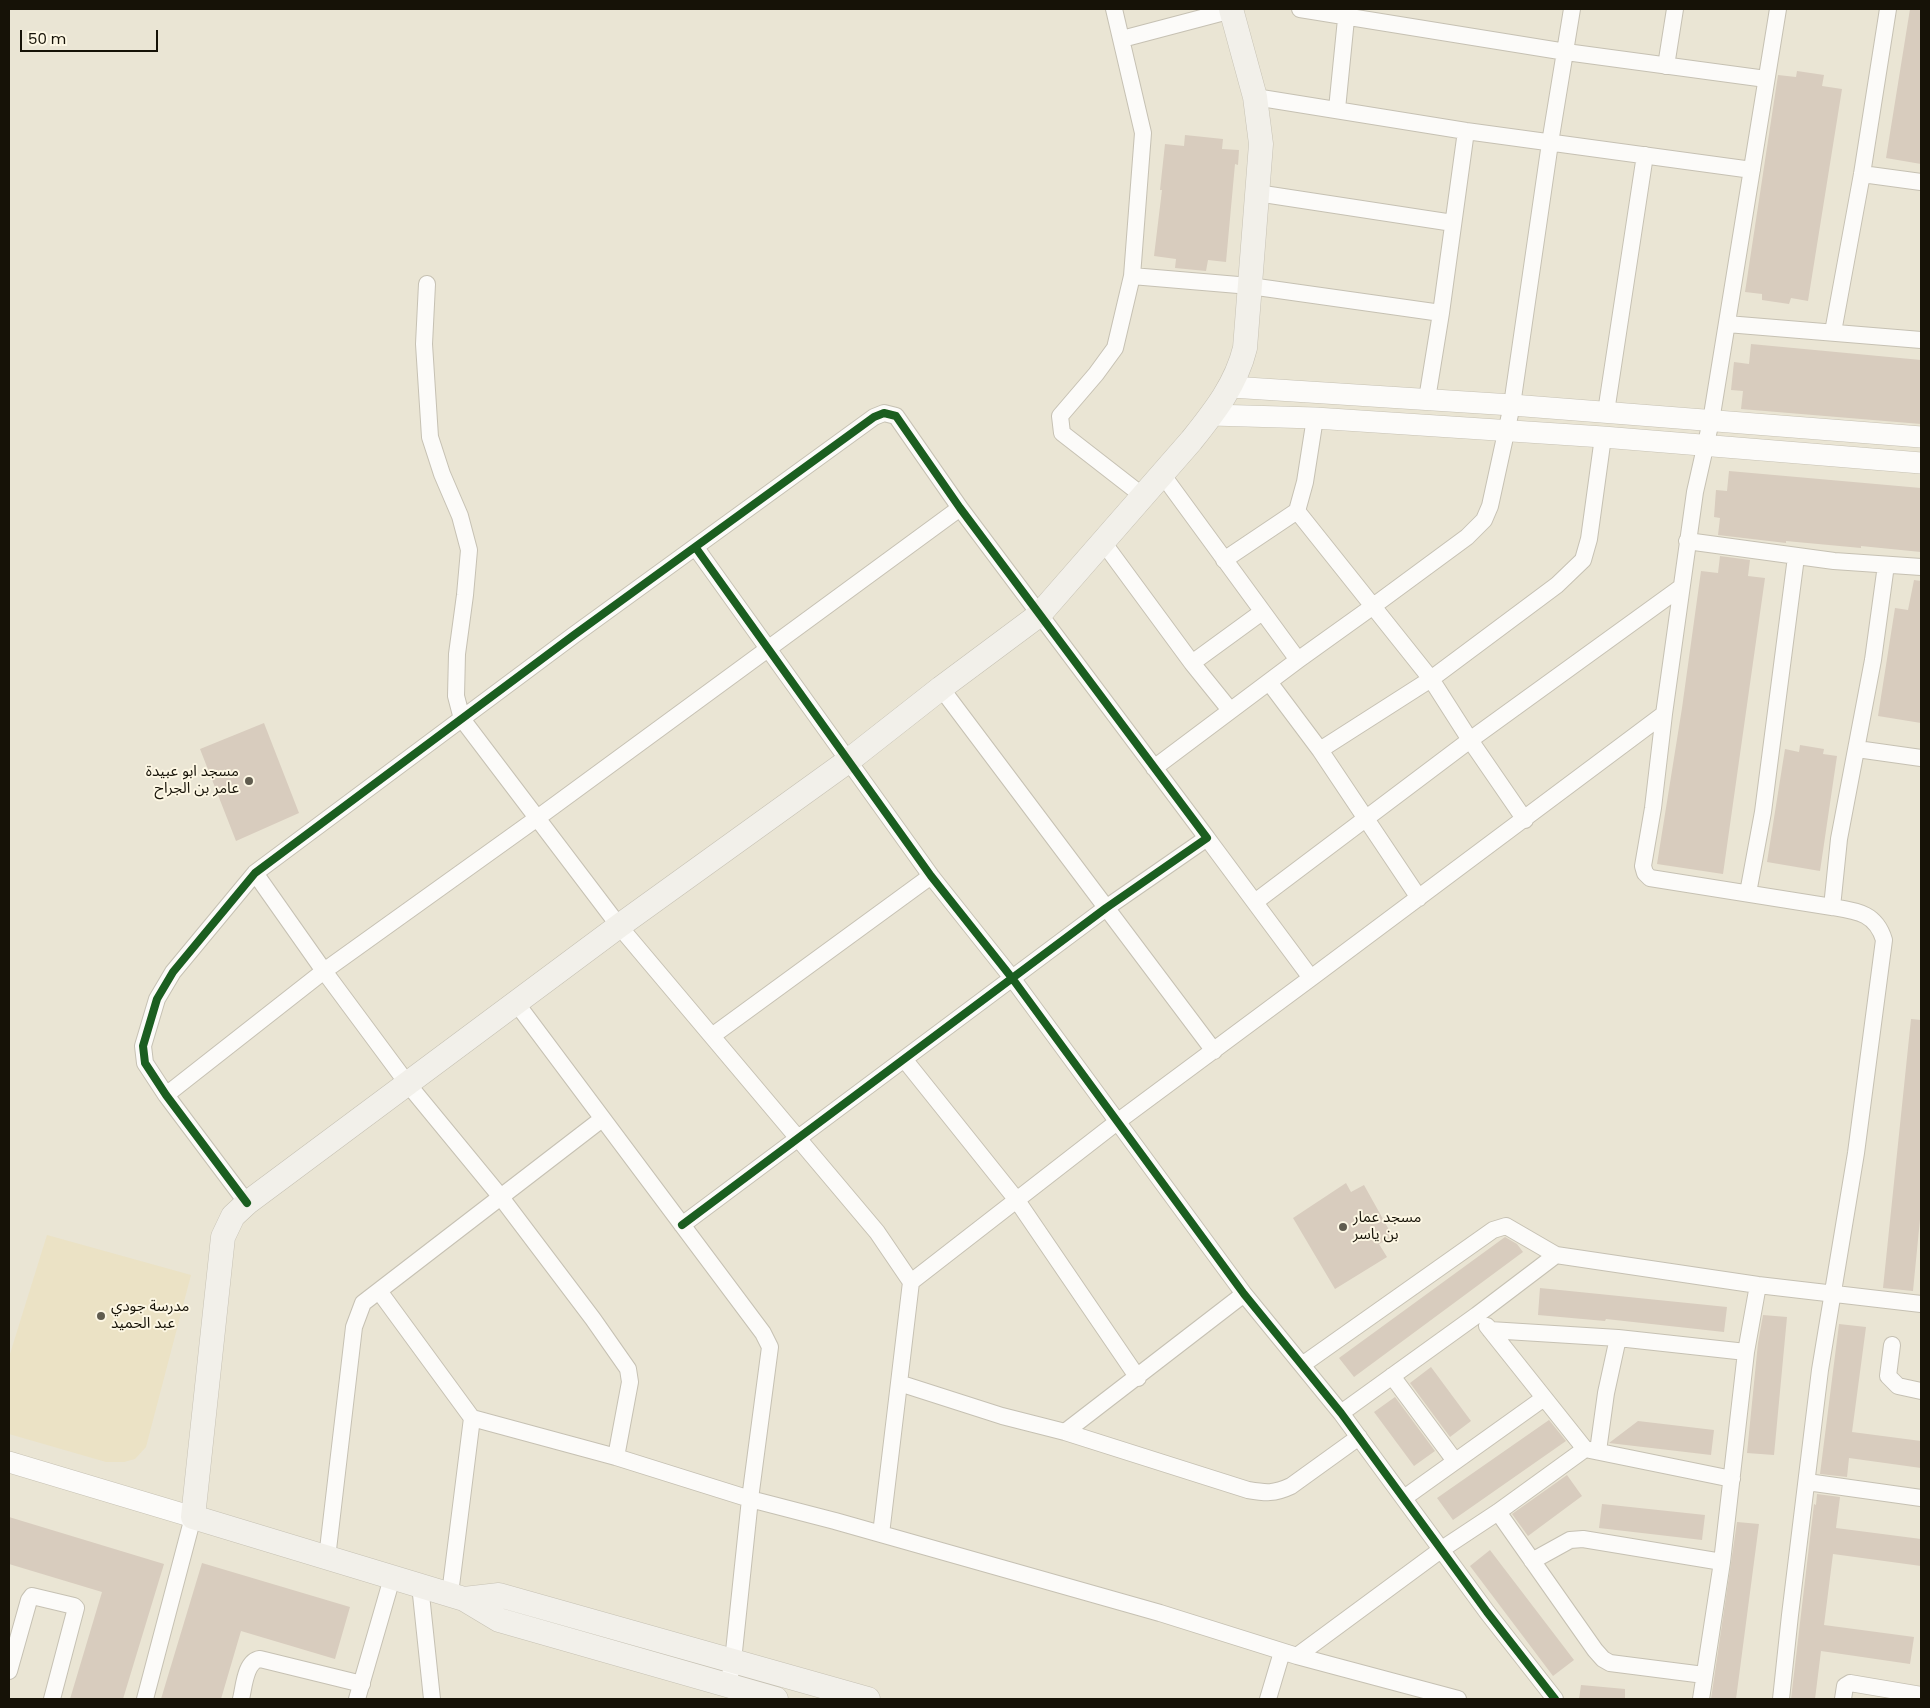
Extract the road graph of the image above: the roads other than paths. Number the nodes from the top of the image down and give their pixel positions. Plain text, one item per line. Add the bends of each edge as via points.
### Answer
1 (1114, 9) edge
2 (1232, 9) edge
3 (1300, 9) edge
4 (1572, 9) edge
5 (1674, 9) edge
6 (1778, 9) edge
7 (1888, 9) edge
8 (1347, 12) edge
9 (1122, 39) junction
10 (1566, 52) junction
11 (1666, 66) junction
12 (1766, 78) junction
13 (1256, 97) junction
14 (1337, 109) junction
15 (1466, 131) junction
16 (1550, 143) junction
17 (1645, 155) junction
18 (1752, 170) junction
19 (1862, 174) junction
20 (1921, 182) edge
21 (1257, 193) junction
22 (1453, 222) junction
23 (1132, 276) junction
24 (427, 284) dead end
25 (1250, 286) junction
26 (1441, 313) junction
27 (1727, 324) junction
28 (1832, 332) junction
29 (1921, 340) edge
30 (1231, 387) junction
31 (1427, 399) junction
32 (1512, 405) junction
33 (1606, 412) junction
34 (1212, 415) junction
35 (1315, 418) junction
36 (1712, 421) junction
37 (1506, 432) junction
38 (1603, 437) junction
39 (1921, 437) edge
40 (1707, 445) junction
41 (1921, 463) edge
42 (1162, 474) junction
43 (1143, 496) junction
44 (960, 508) junction
45 (1297, 511) junction
46 (1687, 540) junction
47 (1103, 542) junction
48 (696, 548) junction
49 (1796, 557) junction
50 (1224, 560) junction
51 (1886, 565) junction
52 (1921, 566) edge
53 (1680, 588) junction
54 (1372, 607) junction
55 (1262, 612) junction
56 (1039, 615) junction
57 (767, 648) junction
58 (1298, 660) junction
59 (1192, 663) junction
60 (1431, 679) junction
61 (1269, 682) junction
62 (941, 688) junction
63 (1230, 710) junction
64 (1664, 714) junction
65 (462, 719) junction
66 (1470, 740) junction
67 (1856, 749) junction
68 (1320, 750) junction
69 (1921, 758) edge
70 (848, 761) junction
71 (1154, 768) junction
72 (536, 818) junction
73 (1366, 818) junction
74 (1525, 820) junction
75 (1207, 838) junction
76 (255, 873) junction
77 (931, 876) junction
78 (1748, 893) junction
79 (1419, 898) junction
80 (1255, 902) junction
81 (1832, 907) junction
82 (1106, 908) junction
83 (619, 926) junction
84 (324, 971) junction
85 (1012, 978) junction
86 (1311, 978) junction
87 (517, 1004) junction
88 (712, 1036) junction
89 (1214, 1051) junction
90 (904, 1059) junction
91 (407, 1083) junction
92 (166, 1095) junction
93 (602, 1119) junction
94 (1117, 1122) junction
95 (799, 1138) junction
96 (500, 1196) junction
97 (1016, 1199) junction
98 (247, 1203) junction
99 (682, 1225) junction
100 (1556, 1255) junction
101 (911, 1282) junction
102 (1758, 1285) junction
103 (379, 1291) junction
104 (1244, 1294) junction
105 (1832, 1295) junction
106 (1921, 1304) edge
107 (1477, 1315) junction
108 (1490, 1330) junction
109 (1618, 1338) junction
110 (1892, 1345) dead end
111 (1746, 1352) junction
112 (1302, 1365) junction
113 (1392, 1376) junction
114 (1138, 1378) junction
115 (899, 1383) junction
116 (1921, 1391) edge
117 (1544, 1398) junction
118 (1341, 1413) junction
119 (472, 1418) junction
120 (1065, 1432) junction
121 (1359, 1437) junction
122 (1592, 1450) junction
123 (616, 1457) junction
124 (1455, 1461) junction
125 (9, 1462) edge
126 (1732, 1480) junction
127 (1807, 1482) junction
128 (1404, 1498) junction
129 (1921, 1498) edge
130 (750, 1499) junction
131 (1498, 1512) junction
132 (193, 1517) junction
133 (881, 1534) junction
134 (1442, 1549) junction
135 (327, 1558) junction
136 (1532, 1561) junction
137 (1722, 1562) junction
138 (392, 1578) junction
139 (420, 1585) junction
140 (457, 1596) junction
141 (1290, 1654) junction
142 (733, 1661) junction
143 (9, 1671) edge
144 (1704, 1674) junction
145 (728, 1685) junction
146 (360, 1692) edge
147 (1921, 1695) edge
148 (52, 1699) edge
149 (146, 1699) edge
150 (241, 1699) edge
151 (432, 1699) edge
152 (776, 1699) edge
153 (868, 1699) edge
154 (1268, 1699) edge
155 (1458, 1699) edge
156 (1555, 1699) edge
157 (1701, 1699) edge
158 (1781, 1699) edge
159 (1843, 1699) edge

1 - 9 street
2 - 9 street
2 - 13 main road
3 - 8 street
4 - 10 street
5 - 11 street
6 - 12 street
7 - 19 street
8 - 10 street
8 - 14 street
9 - 23 street via 1143,133
10 - 11 street
10 - 16 street
11 - 12 street
12 - 18 street
13 - 14 street
13 - 21 main road via 1261,144
14 - 15 street
15 - 16 street
15 - 22 street
16 - 17 street
16 - 32 street
17 - 18 street
17 - 33 street
18 - 27 street
19 - 20 street
19 - 28 street
21 - 22 street
21 - 25 main road
22 - 26 street
23 - 25 street
23 - 43 street via 1115,348 1060,416 1060,426 1062,433
24 - 65 street via 424,344 430,437 460,516 469,550 456,654 456,696
25 - 26 street
25 - 30 main road via 1245,348
26 - 31 street
27 - 28 street
27 - 36 street
28 - 29 street
30 - 31 street
30 - 34 main road
31 - 32 street
32 - 33 street
32 - 37 street
33 - 36 street
34 - 35 street
34 - 42 main road
35 - 37 street
35 - 45 street
36 - 39 street
36 - 40 street
37 - 38 street
37 - 54 street via 1484,520 1467,537
38 - 40 street
38 - 60 street via 1590,540 1583,560 1557,584
40 - 41 street
40 - 46 street
42 - 43 main road
42 - 50 street
43 - 47 main road
44 - 48 street via 896,416 884,413 874,417
44 - 56 street
44 - 57 street
45 - 50 street
45 - 54 street
46 - 49 street
46 - 53 street
47 - 56 main road
47 - 59 street
48 - 57 street
48 - 65 street
49 - 51 street
49 - 78 street via 1763,812
50 - 55 street
51 - 52 street
51 - 67 street
53 - 64 street
53 - 66 street
54 - 58 street
54 - 60 street
55 - 58 street
55 - 59 street
56 - 62 main road
56 - 71 street
57 - 70 street
57 - 72 street
58 - 61 street
59 - 63 street
60 - 66 street
60 - 68 street
61 - 63 street
61 - 68 street
62 - 70 main road
62 - 82 street
63 - 71 street
64 - 74 street
64 - 78 street via 1643,866 1645,873 1650,878
65 - 72 street
65 - 76 street
66 - 73 street
66 - 74 street
67 - 69 street
67 - 81 street via 1839,839
68 - 73 street
70 - 77 street
70 - 83 main road
71 - 75 street
72 - 83 street
72 - 84 street
73 - 79 street
73 - 80 street
74 - 79 street
75 - 80 street
75 - 82 street
76 - 84 street
76 - 92 street via 173,972 157,999 143,1046 145,1063
77 - 85 street
77 - 88 street
78 - 81 street
79 - 86 street
80 - 86 street
81 - 105 street via 1870,918 1880,927 1884,940 1856,1152
82 - 85 street
82 - 89 street
83 - 87 main road
83 - 88 street
84 - 91 street
84 - 92 street
85 - 90 street
85 - 94 street
86 - 89 street
87 - 91 main road
87 - 93 street
88 - 95 street
89 - 94 street
90 - 95 street
90 - 97 street
91 - 96 street
91 - 98 main road
92 - 98 street
93 - 96 street
93 - 99 street
94 - 97 street
94 - 104 street
95 - 99 street
95 - 101 street via 877,1232
96 - 103 street
96 - 123 street via 628,1369 630,1382
97 - 101 street
97 - 114 street
98 - 132 main road via 233,1216 223,1238
99 - 130 street via 763,1333 770,1347
100 - 102 street
100 - 107 street
100 - 112 street via 1506,1226 1492,1230
101 - 115 street
102 - 105 street
102 - 111 street
103 - 119 street
103 - 135 street via 363,1303 354,1327
104 - 112 street
104 - 114 street
105 - 106 street
105 - 127 street
107 - 108 street
107 - 113 street
108 - 109 street
108 - 117 street
109 - 111 street
109 - 122 street
110 - 116 street via 1888,1376 1898,1386
111 - 126 street
112 - 118 street
113 - 118 street
113 - 124 street
114 - 120 street
115 - 120 street
115 - 133 street
117 - 122 street
117 - 124 street
118 - 121 street
119 - 123 street
119 - 140 street
120 - 121 street via 1266,1493 1279,1492 1291,1486
121 - 128 street
122 - 126 street
122 - 131 street
123 - 130 street
124 - 128 street
125 - 132 street
126 - 137 street
127 - 129 street
127 - 158 street
128 - 134 street
130 - 133 street
130 - 142 street
131 - 134 street
131 - 136 street
132 - 135 main road
132 - 149 street
133 - 141 street via 1160,1613
134 - 141 street
134 - 156 street
135 - 138 main road
136 - 137 street via 1570,1540 1583,1539
136 - 144 street via 1603,1660
137 - 144 street
138 - 139 main road
138 - 146 street
139 - 140 main road
139 - 151 street
140 - 142 main road via 499,1595
140 - 145 main road via 499,1620
141 - 154 street
141 - 155 street
142 - 145 street
142 - 153 main road
143 - 148 street via 32,1596 74,1606
144 - 157 street
145 - 152 main road
146 - 150 street via 260,1659 250,1664
147 - 159 street via 1850,1683 1845,1686

